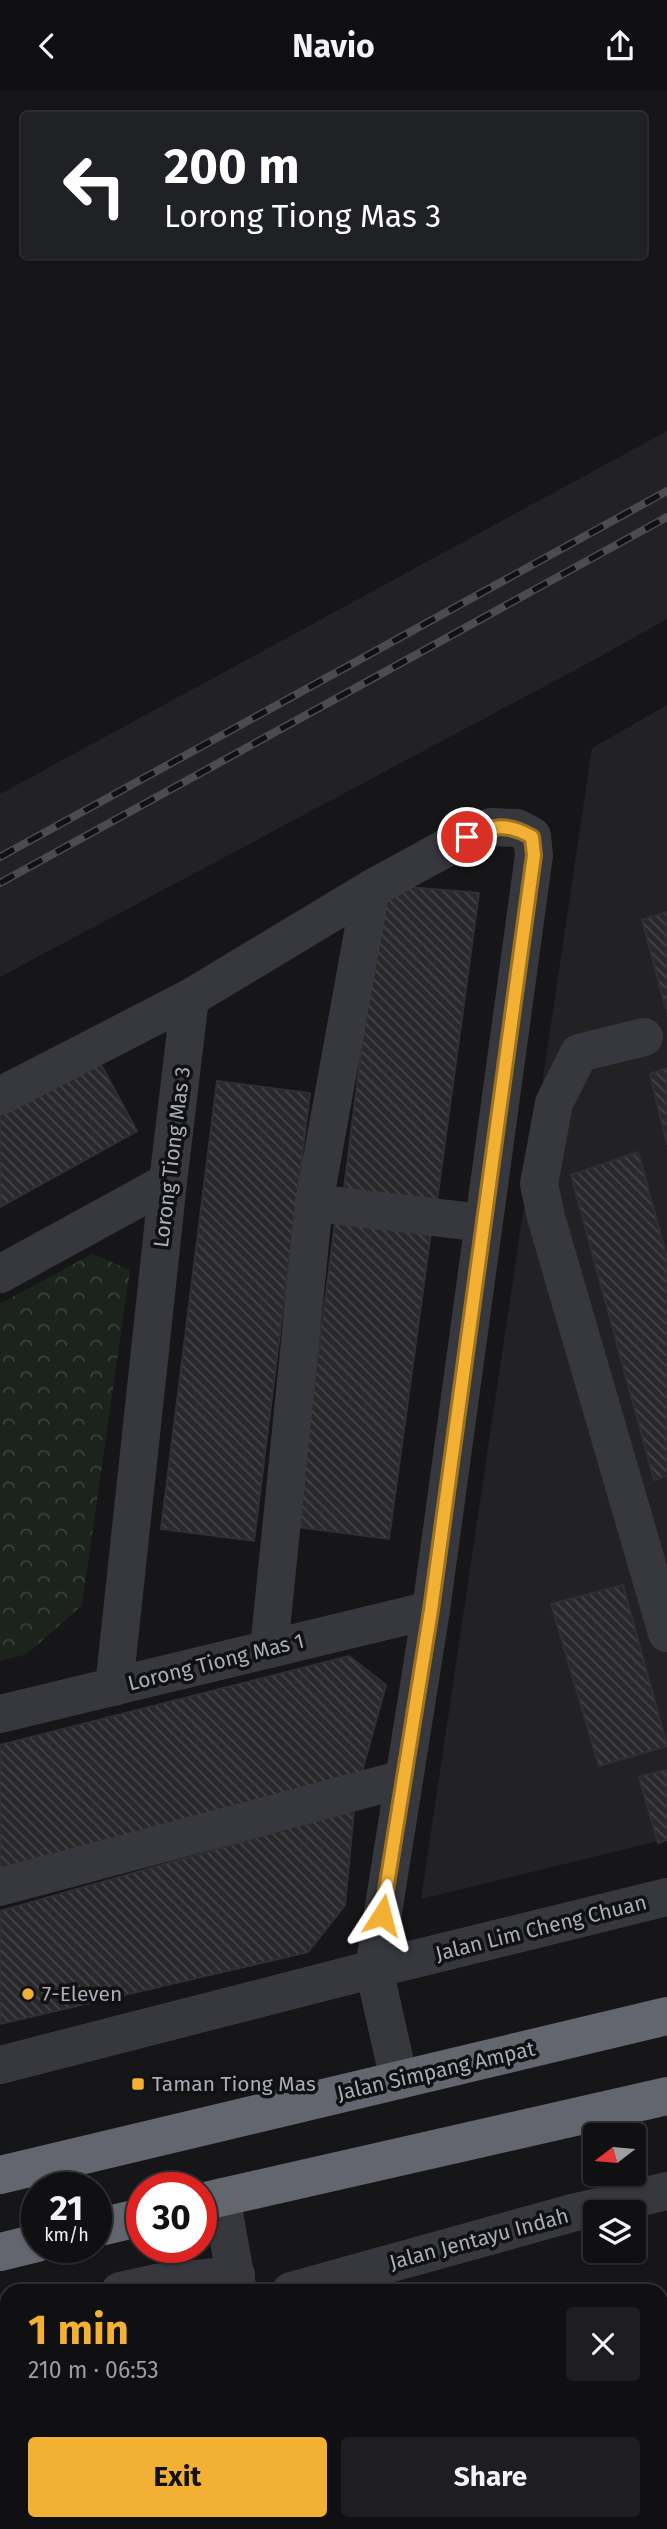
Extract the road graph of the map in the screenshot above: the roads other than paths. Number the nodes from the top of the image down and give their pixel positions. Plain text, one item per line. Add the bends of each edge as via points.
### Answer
1 (371, 889) junction
2 (190, 998) junction
3 (644, 1037) dead end
4 (0, 1096) edge
5 (168, 1182) junction
6 (314, 1203) junction
7 (483, 1223) junction
8 (0, 1274) edge
9 (431, 1610) junction
10 (667, 1633) edge
11 (269, 1649) junction
12 (114, 1687) junction
13 (0, 1714) edge
14 (403, 1779) junction
15 (0, 1887) edge
16 (667, 1897) edge
17 (374, 1969) junction
18 (667, 2016) edge
19 (0, 2065) edge
20 (399, 2080) junction
21 (667, 2096) edge
22 (0, 2175) edge
23 (667, 2191) edge
24 (217, 2199) edge
25 (217, 2219) edge
26 (21, 2247) edge
27 (0, 2252) edge
28 (237, 2283) edge
29 (152, 2284) edge
30 (316, 2284) edge

1 - 2 street
1 - 6 street
1 - 7 street via 491,827 517,828 532,837 534,855
2 - 4 street
2 - 5 street, Lorong Tiong Mas 3
3 - 10 street via 579,1053 554,1103 539,1184
5 - 8 street
5 - 12 street, Lorong Tiong Mas 3
6 - 7 street
6 - 11 street
7 - 9 street
9 - 11 street, Lorong Tiong Mas 1
9 - 14 street
11 - 12 street, Lorong Tiong Mas 1
12 - 13 street, Lorong Tiong Mas 1
14 - 15 street
14 - 17 street
16 - 17 street, Jalan Lim Cheng Chuan
17 - 19 street, Jalan Lim Cheng Chuan
17 - 20 street
18 - 20 highway, Jalan Simpang Ampat
20 - 22 highway, Jalan Simpang Ampat
21 - 24 highway
23 - 30 street, Jalan Jentayu Indah
25 - 28 street
26 - 27 highway
28 - 29 street

